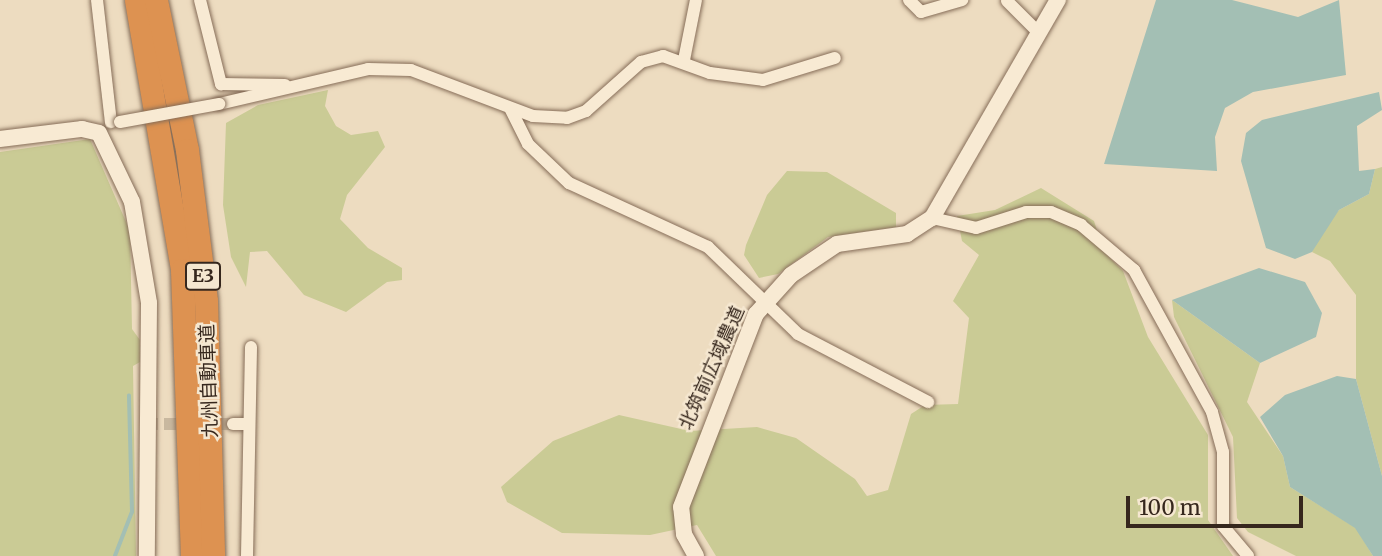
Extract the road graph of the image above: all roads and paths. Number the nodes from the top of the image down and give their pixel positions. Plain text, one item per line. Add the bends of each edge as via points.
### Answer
1 (96, 0) edge
2 (136, 0) edge
3 (156, 0) edge
4 (200, 0) edge
5 (696, 0) edge
6 (909, 0) edge
7 (962, 0) edge
8 (1007, 0) edge
9 (1058, 0) edge
10 (1036, 30) junction
11 (835, 58) dead end
12 (684, 60) junction
13 (303, 85) junction
14 (510, 108) junction
15 (110, 126) junction
16 (0, 139) edge
17 (932, 218) junction
18 (768, 299) junction
19 (251, 346) dead end
20 (928, 402) dead end
21 (233, 424) tunnel mouth
22 (249, 424) junction
23 (148, 556) edge
24 (192, 556) edge
25 (213, 556) edge
26 (247, 556) edge
27 (696, 556) edge
28 (1248, 556) edge

1 - 15 street
2 - 24 highway, 九州自動車道 / E3 via 182,270
3 - 25 highway, 九州自動車道 / E3 via 187,150 206,301
4 - 13 street via 221,84
5 - 12 street
6 - 7 street via 920,12
8 - 10 street
9 - 10 street
10 - 17 street
11 - 12 street via 764,80 710,72
12 - 14 street via 663,56 641,62 586,111 567,118
13 - 14 street via 368,69 411,69
13 - 15 street, bridge
14 - 18 street via 528,144 569,183 708,247
15 - 16 street
15 - 23 street via 148,280
17 - 18 street, 北筑前広域農道 via 907,234 837,244
17 - 28 street via 976,228 1026,212 1051,212 1081,225 1135,270 1212,412 1223,452 1223,526
18 - 20 street via 798,334
18 - 27 street, 北筑前広域農道 via 747,332 681,507 684,534
19 - 22 street
21 - 22 street
22 - 26 street

